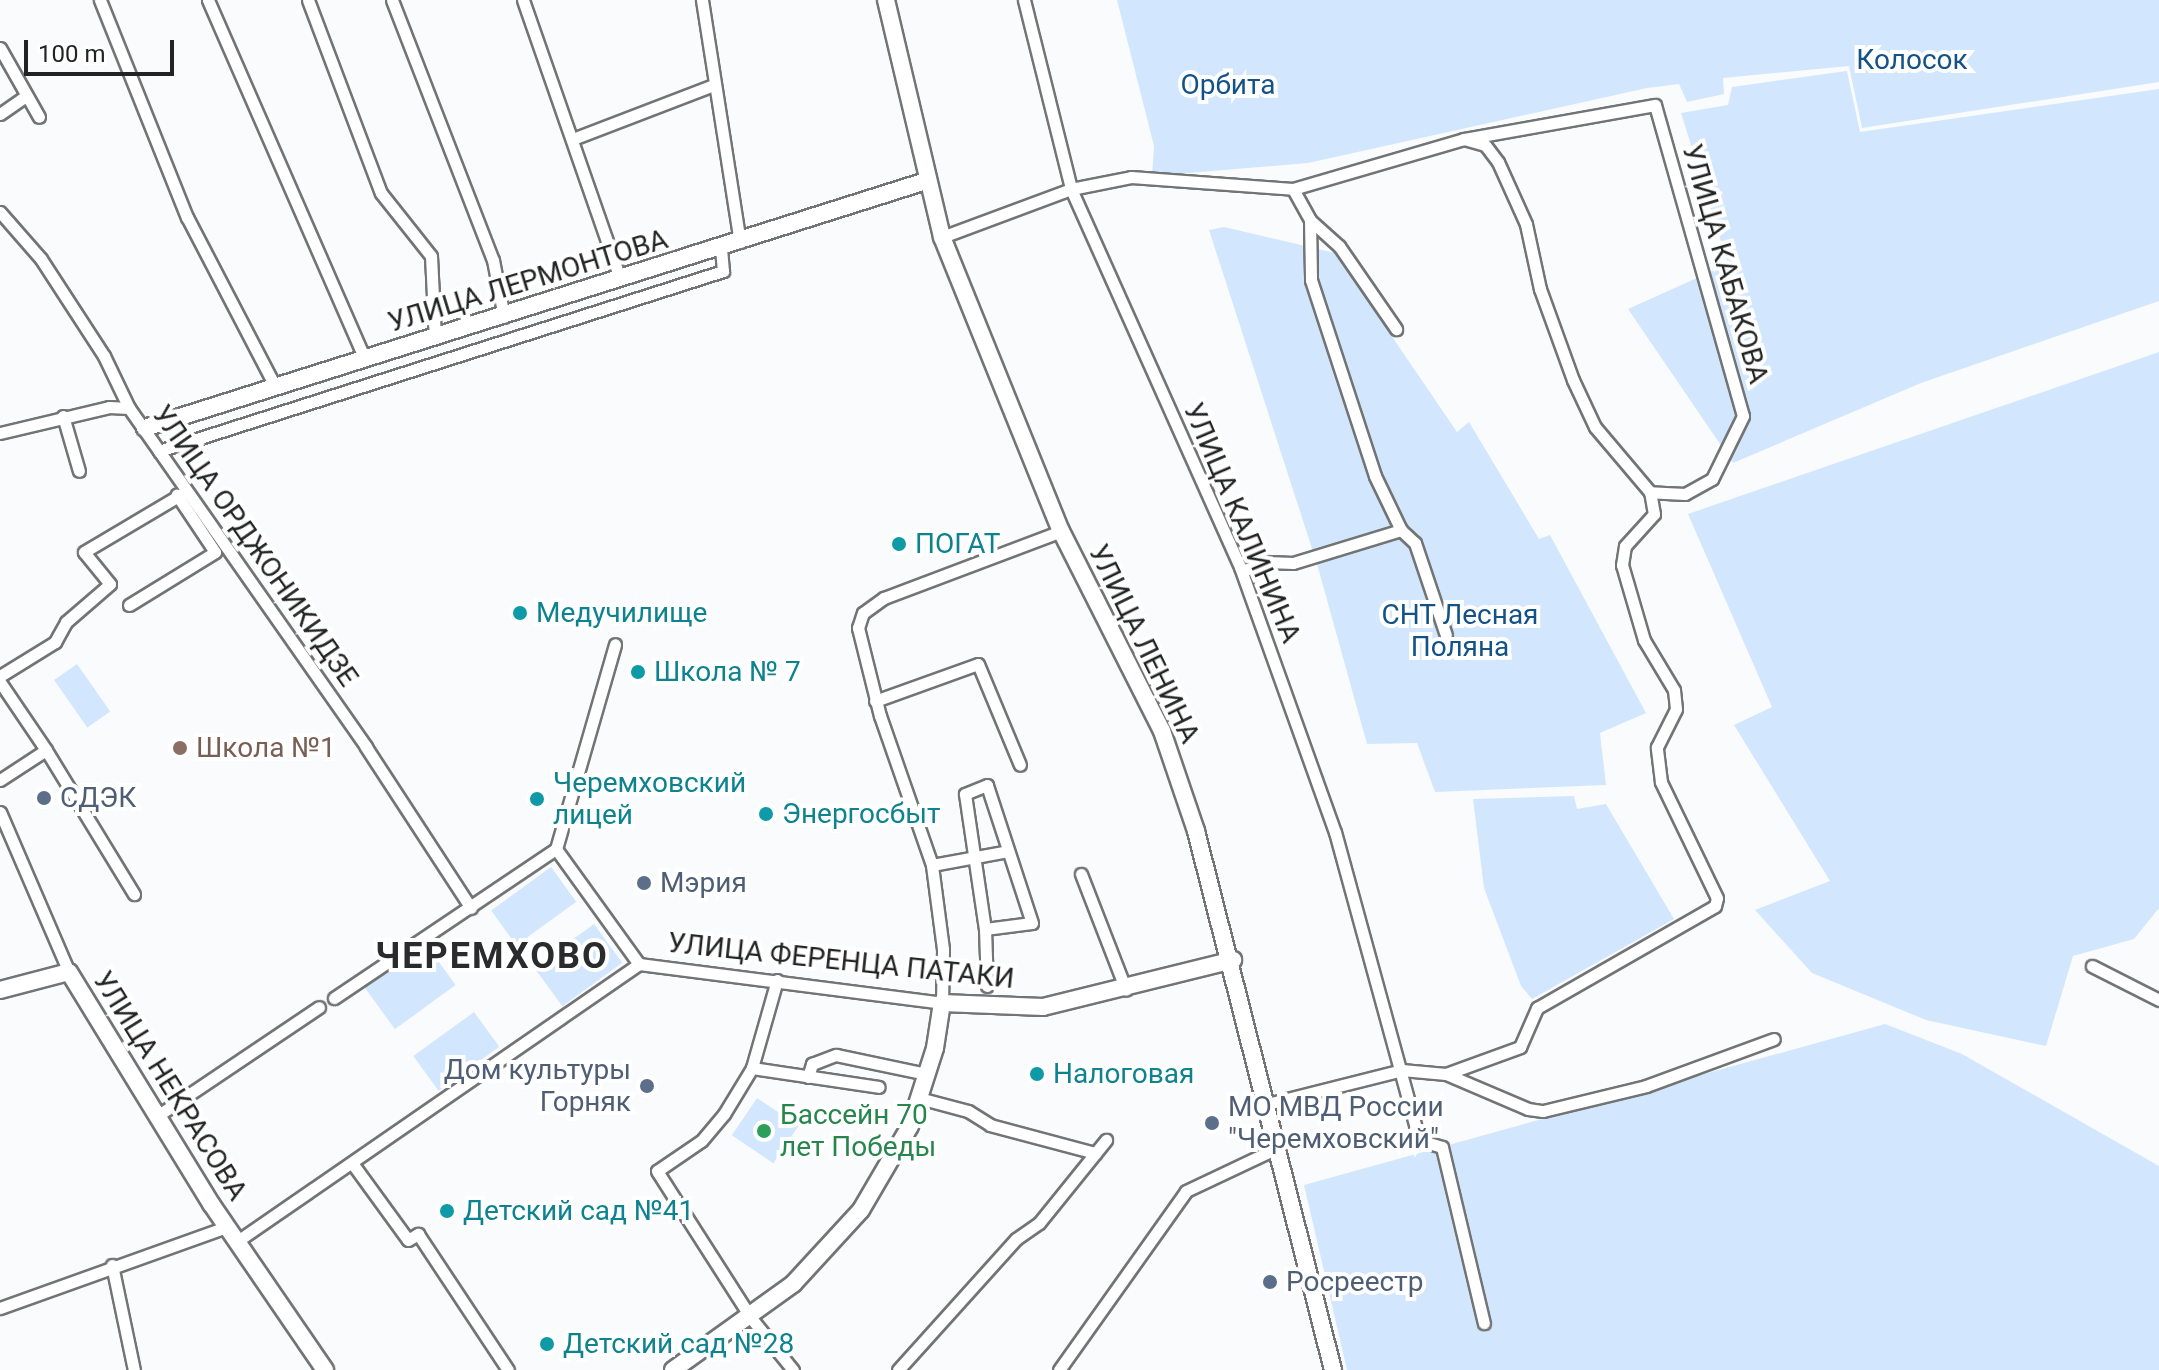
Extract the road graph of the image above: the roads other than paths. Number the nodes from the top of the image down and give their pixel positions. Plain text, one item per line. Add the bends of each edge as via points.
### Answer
1 (100, 0) edge
2 (208, 0) edge
3 (308, 0) edge
4 (392, 0) edge
5 (523, 0) edge
6 (702, 0) edge
7 (886, 0) edge
8 (1024, 0) edge
9 (0, 48) edge
10 (714, 85) junction
11 (26, 96) junction
12 (0, 114) edge
13 (39, 117) dead end
14 (573, 139) junction
15 (1464, 139) junction
16 (926, 181) junction
17 (1071, 189) junction
18 (1293, 189) junction
19 (0, 212) edge
20 (1310, 220) junction
21 (942, 237) junction
22 (740, 242) junction
23 (721, 248) junction
24 (620, 278) junction
25 (504, 317) junction
26 (1396, 329) dead end
27 (435, 338) junction
28 (365, 359) junction
29 (275, 386) junction
30 (129, 408) junction
31 (63, 416) junction
32 (145, 428) junction
33 (0, 433) edge
34 (159, 451) junction
35 (79, 471) dead end
36 (1650, 492) junction
37 (181, 494) junction
38 (1401, 530) junction
39 (1061, 531) junction
40 (1242, 571) junction
41 (129, 605) dead end
42 (1446, 635) dead end
43 (615, 644) dead end
44 (0, 679) edge
45 (875, 701) junction
46 (46, 750) junction
47 (1020, 765) dead end
48 (0, 780) edge
49 (0, 812) edge
50 (556, 849) junction
51 (1008, 851) junction
52 (975, 858) junction
53 (932, 865) junction
54 (1081, 874) dead end
55 (134, 894) dead end
56 (471, 908) junction
57 (985, 929) junction
58 (1233, 960) junction
59 (639, 964) junction
60 (2092, 966) dead end
61 (69, 972) junction
62 (777, 980) junction
63 (987, 986) dead end
64 (0, 990) edge
65 (1126, 990) junction
66 (334, 998) dead end
67 (2159, 1000) edge
68 (942, 1003) junction
69 (319, 1007) dead end
70 (1774, 1039) dead end
71 (752, 1068) junction
72 (1402, 1070) junction
73 (927, 1074) junction
74 (1446, 1074) junction
75 (808, 1077) junction
76 (879, 1087) dead end
77 (919, 1098) junction
78 (1267, 1104) junction
79 (157, 1116) junction
80 (1106, 1140) dead end
81 (1277, 1148) junction
82 (1095, 1153) junction
83 (352, 1163) junction
84 (226, 1227) junction
85 (236, 1242) junction
86 (112, 1265) junction
87 (0, 1308) edge
88 (751, 1318) junction
89 (1484, 1323) dead end
90 (134, 1370) edge
91 (325, 1370) edge
92 (508, 1370) edge
93 (673, 1370) edge
94 (793, 1370) edge
95 (898, 1370) edge
96 (1059, 1370) edge
97 (1333, 1370) edge

1 - 29 street via 187,217
2 - 28 street
3 - 27 street via 381,193 431,256
4 - 25 street via 493,260
5 - 14 street
6 - 10 street
7 - 16 main road, УЛИЦА ЛЕНИНА
8 - 17 street, УЛИЦА КАЛИНИНА
9 - 11 street
10 - 14 street
10 - 22 street
11 - 12 street
11 - 13 street
14 - 24 street
15 - 18 street
15 - 36 street via 1485,145 1498,162 1526,224 1540,289 1573,380 1595,427
15 - 36 street, УЛИЦА КАБАКОВА via 1655,105 1743,416 1712,479 1685,494
16 - 21 main road, УЛИЦА ЛЕНИНА
16 - 22 main road, УЛИЦА ЛЕРМОНТОВА
17 - 18 street via 1131,177
17 - 21 street
17 - 40 street, УЛИЦА КАЛИНИНА
18 - 20 street
19 - 30 street, УЛИЦА ОРДЖОНИКИДЗЕ via 41,259 104,356
20 - 26 street via 1339,246
20 - 38 street via 1311,280 1375,476
21 - 39 main road, УЛИЦА ЛЕНИНА
22 - 23 main road, УЛИЦА ЛЕРМОНТОВА
23 - 24 main road, УЛИЦА ЛЕРМОНТОВА
23 - 34 street via 723,271
24 - 25 main road, УЛИЦА ЛЕРМОНТОВА
25 - 27 main road, УЛИЦА ЛЕРМОНТОВА
27 - 28 main road, УЛИЦА ЛЕРМОНТОВА
28 - 29 main road, УЛИЦА ЛЕРМОНТОВА
29 - 32 main road, УЛИЦА ЛЕРМОНТОВА
30 - 31 street
30 - 32 street, УЛИЦА ОРДЖОНИКИДЗЕ
31 - 33 street
31 - 35 street
32 - 34 street, УЛИЦА ОРДЖОНИКИДЗЕ
34 - 37 street, УЛИЦА ОРДЖОНИКИДЗЕ
36 - 74 street via 1654,514 1625,546 1622,565 1644,640 1674,690 1676,709 1657,747 1661,782 1717,898 1715,906 1537,1008 1520,1047
37 - 41 street via 215,552
37 - 44 street via 84,552 110,584 66,622 55,642
37 - 56 street, УЛИЦА ОРДЖОНИКИДЗЕ via 366,747
38 - 40 street via 1293,563 1267,562
38 - 42 street via 1415,543
39 - 45 street via 884,598 863,613 859,646
39 - 58 main road, УЛИЦА ЛЕНИНА via 1162,731
40 - 72 street, УЛИЦА КАЛИНИНА via 1335,832
43 - 50 street
44 - 46 street
45 - 47 street via 978,664
45 - 53 street
46 - 48 street
46 - 55 street
49 - 61 street, УЛИЦА НЕКРАСОВА
50 - 56 street
50 - 59 street
51 - 52 street
51 - 52 street via 987,785 965,794
51 - 57 street via 1032,923
52 - 53 street
52 - 57 street
53 - 68 street via 943,949
54 - 65 street
56 - 66 street
57 - 63 street
58 - 65 main road, УЛИЦА ФЕРЕНЦА ПАТАКИ
58 - 78 main road, УЛИЦА ЛЕНИНА
59 - 62 street, УЛИЦА ФЕРЕНЦА ПАТАКИ
59 - 83 street, УЛИЦА ФЕРЕНЦА ПАТАКИ
60 - 67 street
61 - 64 main road
61 - 79 main road, УЛИЦА НЕКРАСОВА
62 - 68 street, УЛИЦА ФЕРЕНЦА ПАТАКИ
62 - 71 street
65 - 68 main road, УЛИЦА ФЕРЕНЦА ПАТАКИ via 1043,1007
68 - 73 main road
69 - 79 street
70 - 74 street via 1646,1086 1543,1111
71 - 75 street
71 - 88 street via 701,1141 657,1171
72 - 74 street
72 - 78 street
72 - 89 street, УЛИЦА КАЛИНИНА via 1419,1140 1442,1147
73 - 75 street via 836,1055 812,1064
73 - 77 main road
75 - 76 street
77 - 82 street via 968,1111 990,1125
77 - 88 main road via 882,1179 861,1210 793,1284
78 - 81 main road, УЛИЦА ЛЕНИНА
79 - 84 main road, УЛИЦА НЕКРАСОВА
80 - 82 street
81 - 96 street via 1186,1191
81 - 97 main road, УЛИЦА ЛЕНИНА
82 - 95 street via 1039,1223 1016,1239
83 - 85 street, УЛИЦА ФЕРЕНЦА ПАТАКИ
83 - 92 street via 408,1240 418,1234
84 - 85 main road, УЛИЦА НЕКРАСОВА
84 - 86 street
85 - 91 main road, УЛИЦА НЕКРАСОВА
86 - 87 street
86 - 90 street
88 - 93 main road
88 - 94 street

